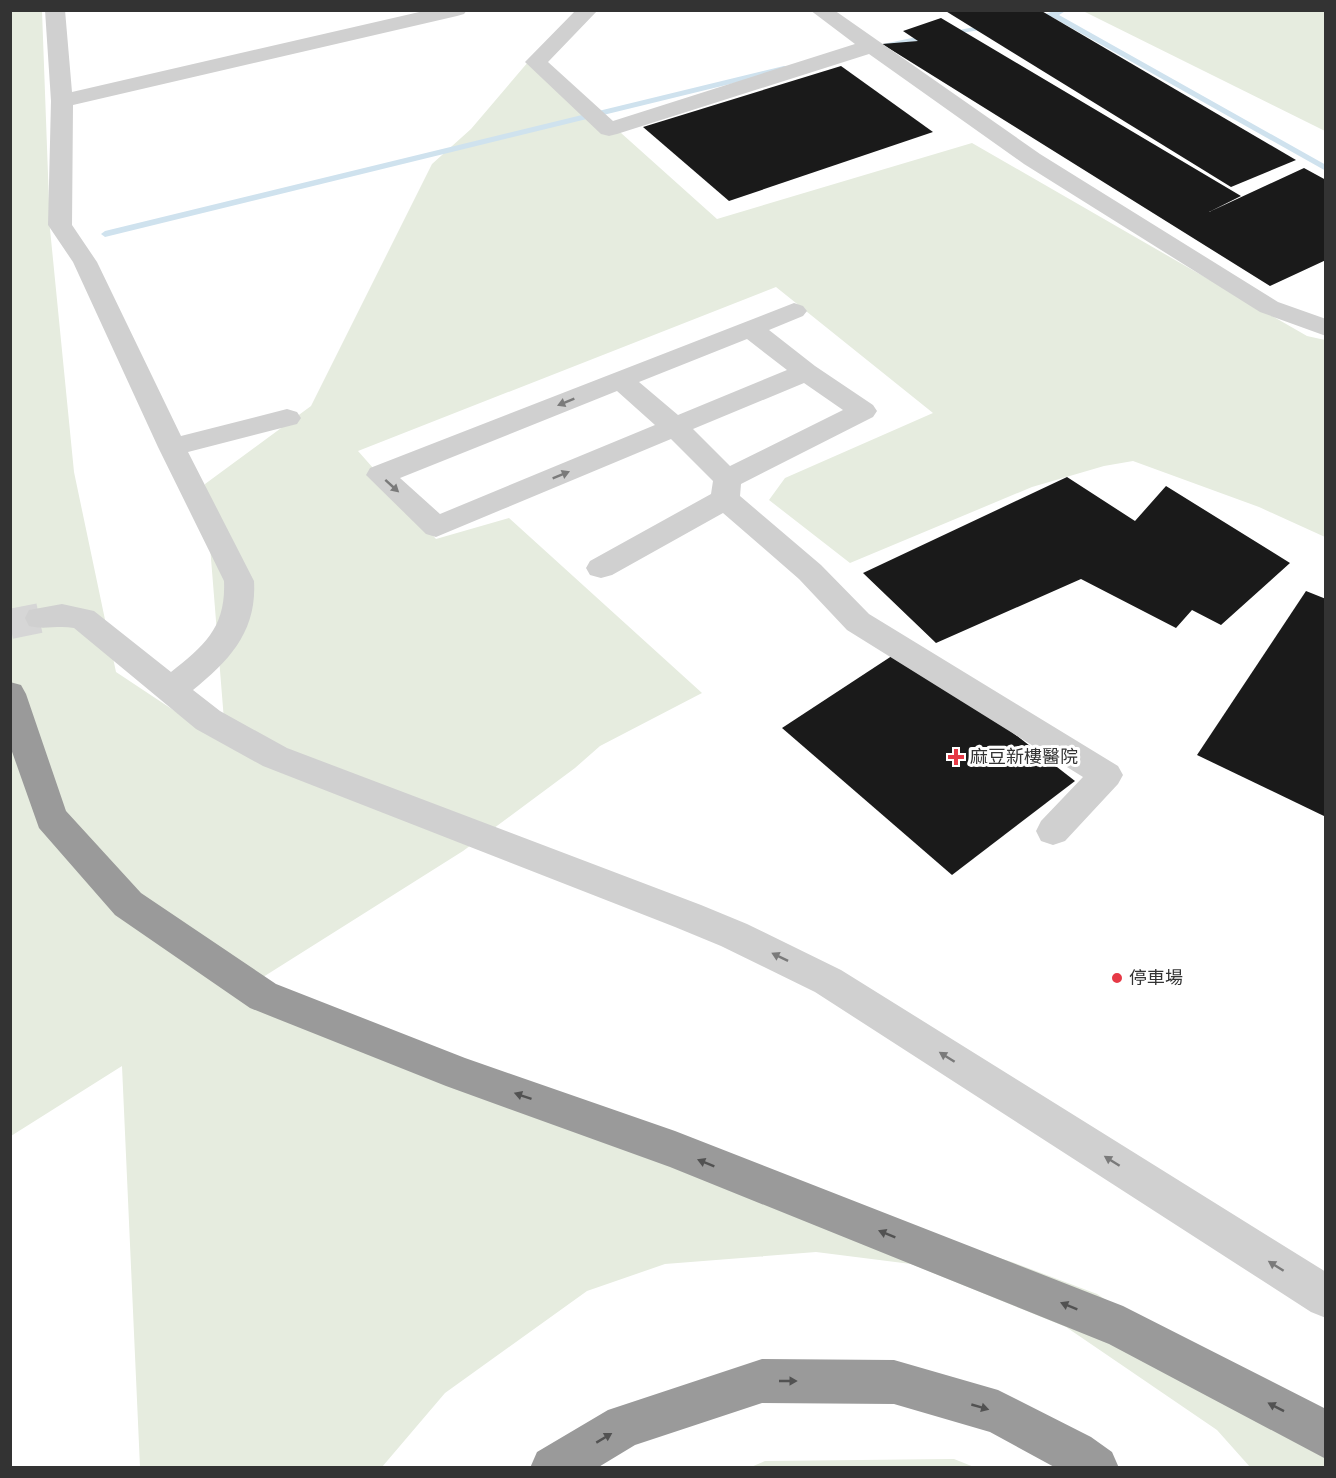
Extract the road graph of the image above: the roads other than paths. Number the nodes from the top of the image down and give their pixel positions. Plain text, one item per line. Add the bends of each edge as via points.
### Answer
1 (55, 10) edge
2 (457, 10) edge
3 (588, 10) edge
4 (820, 10) edge
5 (869, 47) junction
6 (62, 101) junction
7 (794, 310) dead end
8 (750, 328) junction
9 (1326, 328) edge
10 (806, 372) junction
11 (620, 380) junction
12 (287, 418) dead end
13 (676, 428) junction
14 (172, 447) junction
15 (726, 489) junction
16 (601, 568) dead end
17 (40, 618) tunnel mouth
18 (170, 690) junction
19 (10, 694) edge
20 (1053, 831) dead end
21 (1326, 1297) edge
22 (1320, 1431) edge
23 (553, 1467) edge
24 (1096, 1467) edge

1 - 6 lane
2 - 6 lane
3 - 5 lane via 536,62 609,129
4 - 5 lane
5 - 9 lane via 1032,159 1269,307
6 - 14 lane via 60,225 85,262
7 - 8 lane
8 - 10 lane
8 - 11 lane
10 - 13 lane
10 - 15 lane via 863,411
11 - 13 lane
11 -> 13 lane via 380,475 436,526
12 - 14 lane
13 - 15 lane
14 - 18 lane via 234,568 241,596 232,630 220,647
15 - 16 lane
15 - 20 lane via 858,622 1106,775
17 - 18 lane via 62,615 83,619
21 -> 18 lane via 828,981 688,916 275,757 208,720
22 -> 19 highway via 1123,1328 675,1150 460,1074 263,996 128,904 51,818
23 -> 24 highway via 624,1426 762,1381 894,1382 998,1412

